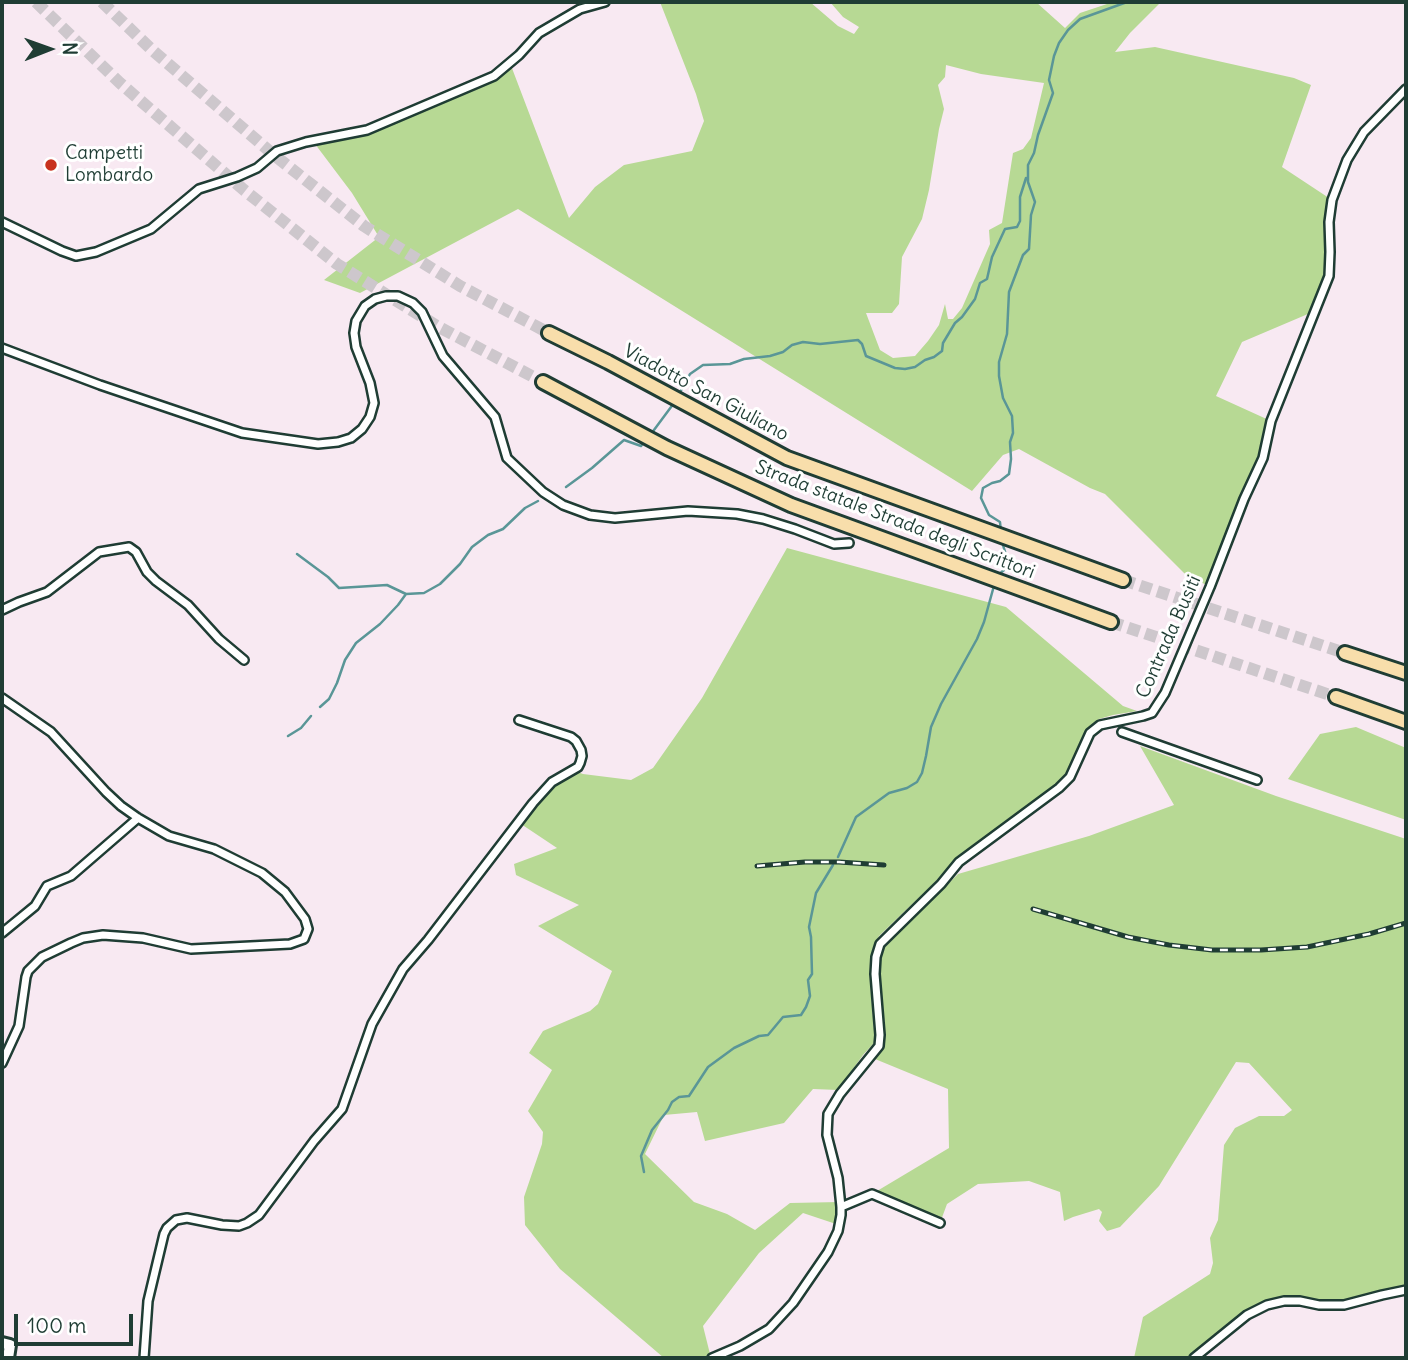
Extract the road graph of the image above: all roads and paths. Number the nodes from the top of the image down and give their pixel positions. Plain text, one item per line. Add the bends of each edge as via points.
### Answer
1 (604, 2) edge
2 (1406, 89) edge
3 (2, 222) edge
4 (549, 333) tunnel mouth
5 (2, 348) edge
6 (543, 382) tunnel mouth
7 (787, 458) joint
8 (849, 543) dead end
9 (1123, 580) tunnel mouth
10 (2, 610) edge
11 (1111, 622) tunnel mouth
12 (1345, 653) tunnel mouth
13 (244, 660) dead end
14 (1400, 671) edge
15 (2, 698) edge
16 (1336, 698) tunnel mouth
17 (519, 720) dead end
18 (1406, 722) edge
19 (1122, 732) dead end
20 (1257, 780) dead end
21 (138, 818) junction
22 (2, 933) edge
23 (2, 1063) edge
24 (841, 1211) junction
25 (940, 1223) dead end
26 (1406, 1290) edge
27 (2, 1343) edge
28 (8, 1358) edge
29 (144, 1358) edge
30 (712, 1358) edge
31 (1194, 1358) edge

1 - 3 street via 580,9 539,33 494,76 367,130 277,151 237,177 199,189 150,229 96,253 76,256
2 - 24 street, Contrada Busiti via 1364,132 1347,160 1332,200 1329,276 1271,421 1263,458 1165,693 1152,713 1101,725 1090,733 1070,777 959,862 880,944 875,974 879,1046 828,1114 827,1135
4 - 7 highway, Viadotto San Giuliano
5 - 8 street via 242,433 318,444 338,442 362,429 372,411 372,390 354,338 358,316 375,299 398,296 422,312 443,356 495,417 507,458 564,505 615,518 688,511 737,514 834,544
6 - 11 highway, Strada statale Strada degli Scrittori via 667,448 791,505
7 - 9 highway, Strada statale Strada degli Scrittori
10 - 13 street via 47,592 99,552 129,547 156,581 188,605
12 - 14 highway
15 - 21 street via 51,732 106,792
16 - 18 highway
17 - 29 street via 571,737 581,750 580,763 552,782 533,803 403,969 372,1024 342,1110 259,1215 239,1226 187,1218 167,1228 148,1301
19 - 20 street
21 - 22 street via 71,877 47,886 35,906
21 - 23 street via 169,836 214,849 262,873 285,892 305,919 308,934 290,944 191,949 124,936 94,936 71,943 42,957 28,971 19,1026
24 - 25 street via 872,1194
24 - 30 street via 828,1252 793,1303 769,1329
26 - 31 street via 1344,1305 1267,1304
27 - 28 main road via 10,1345

